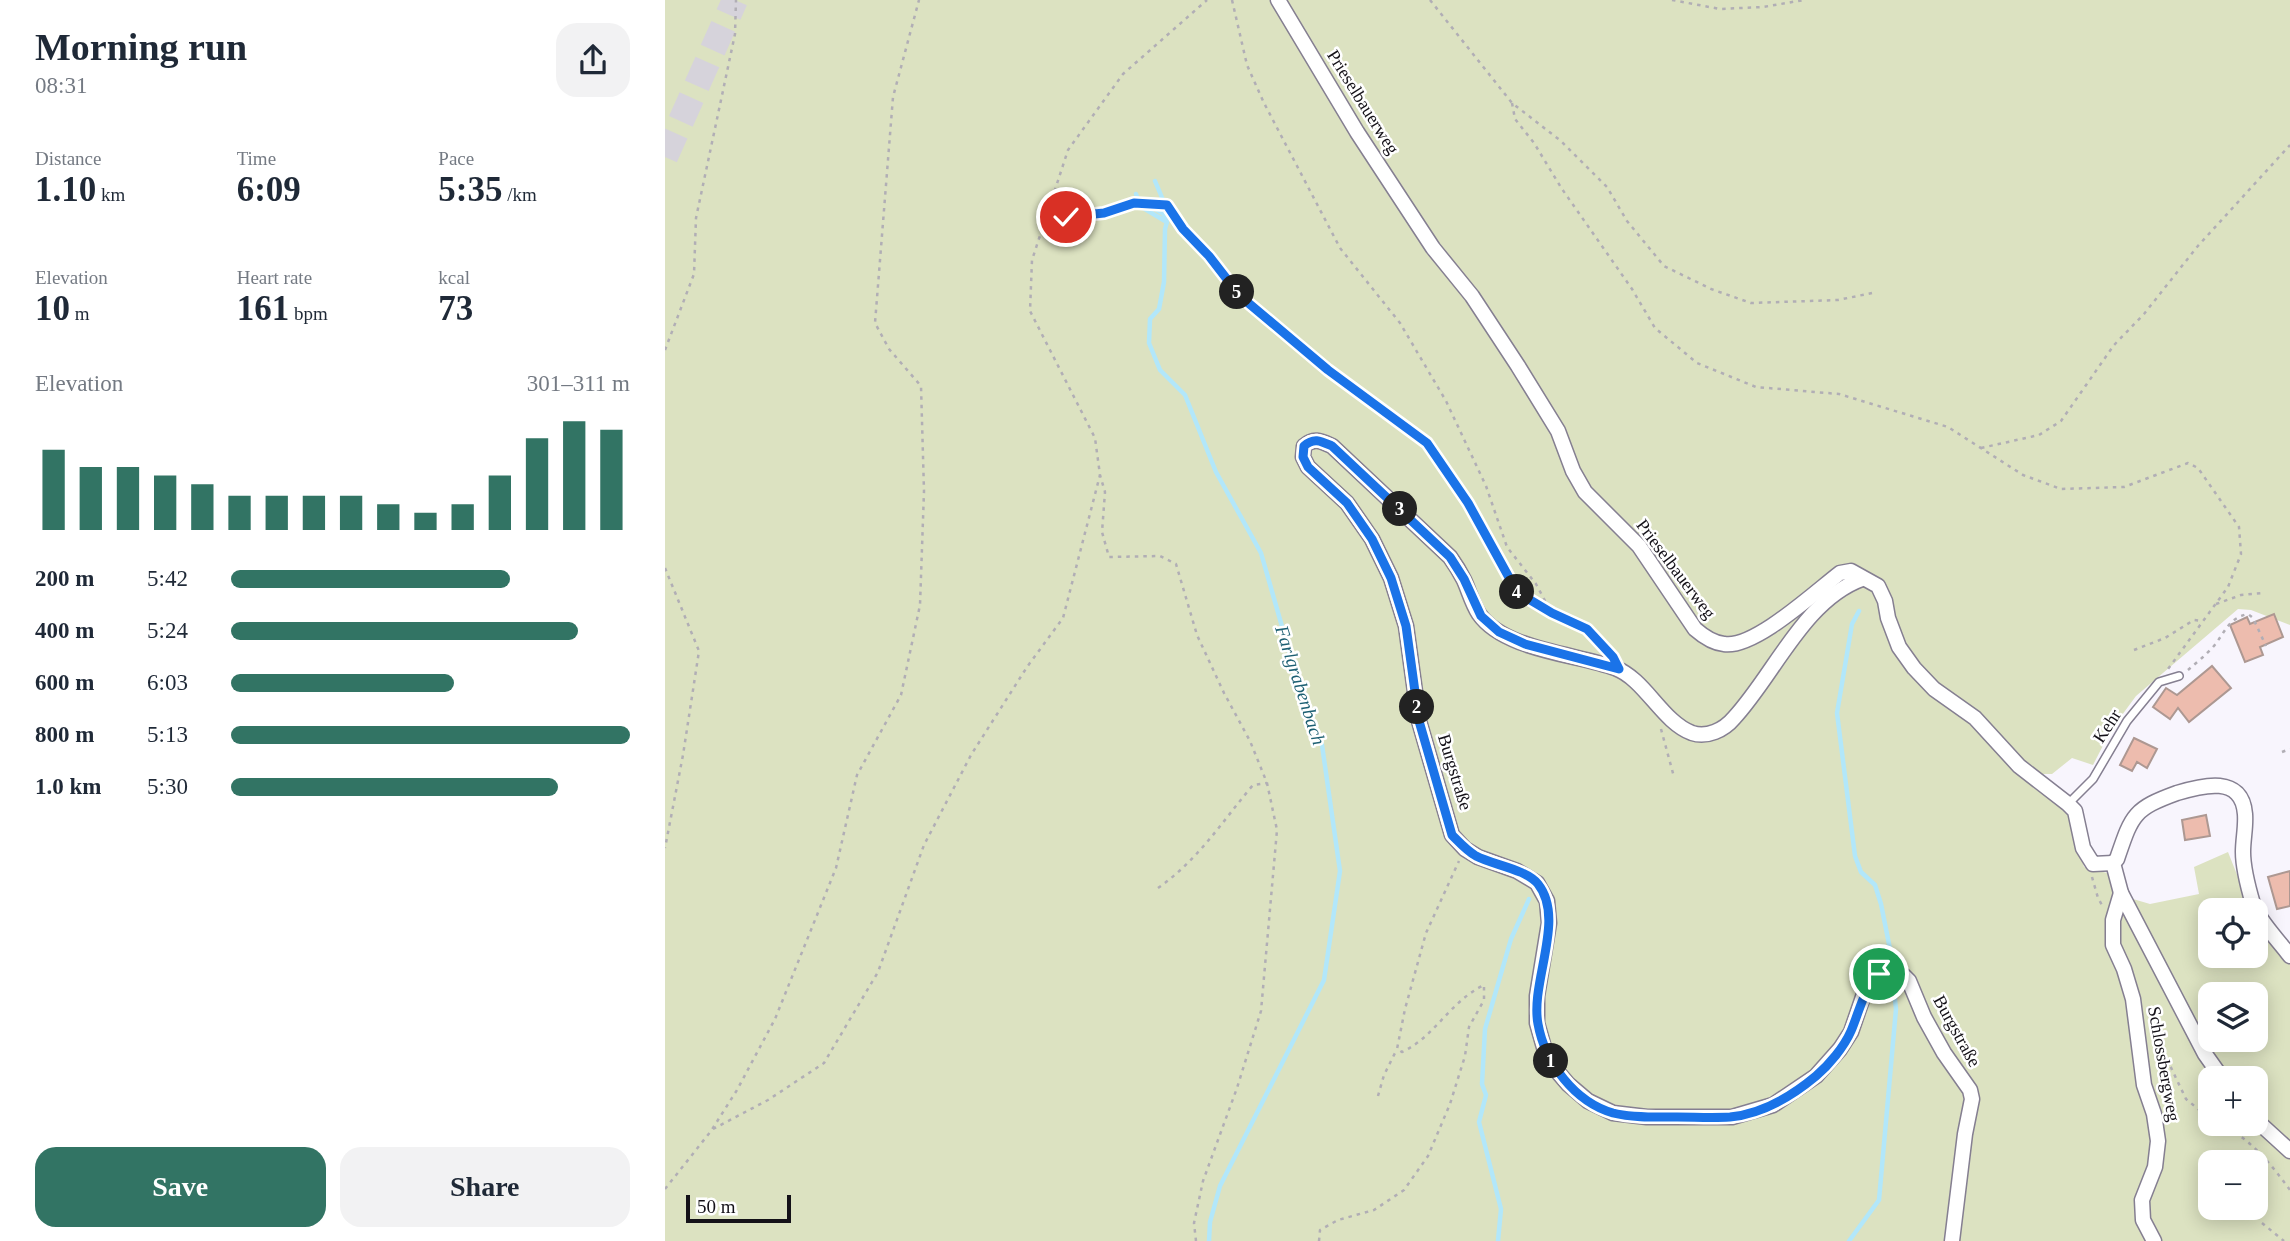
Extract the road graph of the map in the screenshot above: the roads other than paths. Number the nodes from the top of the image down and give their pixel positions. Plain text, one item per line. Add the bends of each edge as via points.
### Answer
1 (1278, 0) edge
2 (1862, 579) junction
3 (2179, 676) road end
4 (2069, 804) junction
5 (2113, 863) junction
6 (2121, 893) junction
7 (2290, 956) edge
8 (2214, 1066) edge
9 (2268, 1131) edge
10 (2290, 1151) edge
11 (1952, 1241) edge
12 (2154, 1241) edge

1 - 2 street, Prieselbauerweg via 1433,248 1472,296 1518,366 1557,430 1585,492 1640,546 1695,629 1724,645 1741,643 1774,625 1839,573 1851,570
2 - 4 street via 1878,586 1899,647 1914,668 1934,689 1975,718 2019,766
2 - 11 street, Burgstraße via 1846,585 1818,611 1734,719 1707,735 1694,734 1619,669 1525,644 1499,632 1481,616 1464,579 1441,548 1332,446 1319,440 1304,446 1308,467 1347,503 1391,578 1406,626 1419,721 1452,835 1478,857 1537,883 1547,901 1549,923 1537,1023 1556,1070 1588,1101 1613,1113 1732,1117 1773,1105 1817,1076 1851,1032 1873,981 1879,974 1903,975 1970,1090 1973,1104
3 - 4 lane, Kehr via 2159,682 2127,721 2093,779
4 - 5 street via 2075,811 2083,848 2093,863
5 - 6 street, Schlossbergweg
5 - 7 street via 2130,822 2143,807 2196,787 2227,788 2243,804 2244,869 2254,908
6 - 8 street, Schlossbergweg
6 - 12 street, Schlossbergweg via 2113,920 2113,945 2133,999 2144,1085 2158,1141 2155,1167 2142,1200 2143,1220
9 - 10 street

